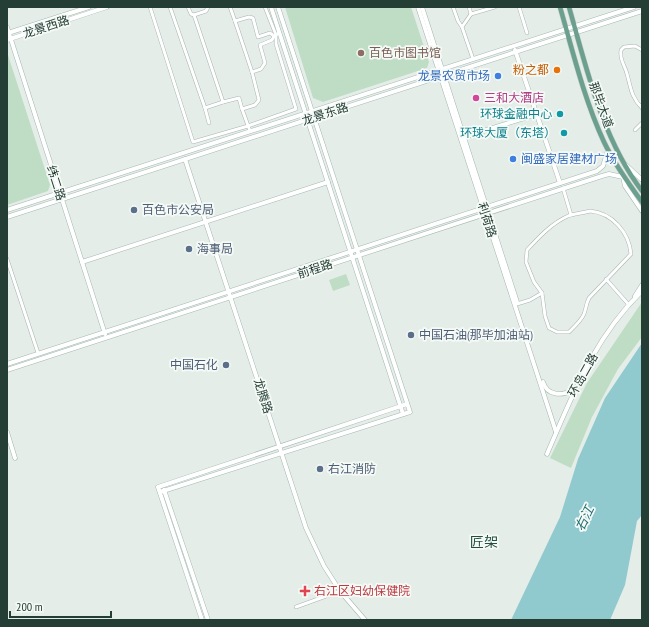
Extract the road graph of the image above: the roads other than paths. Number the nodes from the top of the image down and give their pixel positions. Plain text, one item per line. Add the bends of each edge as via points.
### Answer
1 (89, 7) edge
2 (107, 7) edge
3 (150, 7) edge
4 (170, 7) edge
5 (188, 7) edge
6 (208, 7) edge
7 (230, 7) edge
8 (264, 7) edge
9 (271, 7) edge
10 (278, 7) edge
11 (418, 7) edge
12 (422, 7) edge
13 (453, 7) edge
14 (469, 7) edge
15 (495, 7) edge
16 (519, 7) edge
17 (560, 7) edge
18 (569, 7) edge
19 (634, 7) edge
20 (626, 8) edge
21 (642, 10) edge
22 (471, 14) junction
23 (194, 15) junction
24 (235, 21) junction
25 (462, 26) junction
26 (575, 26) junction
27 (7, 27) edge
28 (566, 29) junction
29 (576, 32) junction
30 (8, 33) edge
31 (527, 33) dead end
32 (568, 34) junction
33 (276, 35) junction
34 (9, 39) edge
35 (514, 46) junction
36 (642, 50) edge
37 (516, 51) junction
38 (473, 59) junction
39 (440, 70) junction
40 (252, 72) junction
41 (442, 75) junction
42 (223, 102) junction
43 (205, 108) junction
44 (642, 108) edge
45 (242, 109) junction
46 (312, 111) junction
47 (306, 113) junction
48 (537, 114) junction
49 (314, 117) junction
50 (307, 119) junction
51 (209, 123) dead end
52 (642, 123) edge
53 (248, 126) junction
54 (635, 130) dead end
55 (250, 131) junction
56 (464, 138) junction
57 (608, 150) junction
58 (185, 159) junction
59 (625, 165) junction
60 (623, 177) junction
61 (642, 180) edge
62 (328, 182) junction
63 (560, 183) junction
64 (563, 188) junction
65 (642, 191) edge
66 (60, 193) junction
67 (62, 199) junction
68 (642, 202) edge
69 (485, 208) junction
70 (7, 210) edge
71 (642, 211) edge
72 (487, 213) junction
73 (571, 215) junction
74 (7, 217) edge
75 (206, 222) junction
76 (357, 249) junction
77 (350, 252) junction
78 (359, 255) junction
79 (352, 257) junction
80 (7, 259) edge
81 (82, 262) junction
82 (606, 279) junction
83 (642, 285) edge
84 (229, 291) junction
85 (642, 291) edge
86 (542, 293) junction
87 (231, 297) junction
88 (517, 304) junction
89 (629, 304) junction
90 (104, 332) junction
91 (106, 338) junction
92 (38, 353) junction
93 (7, 364) edge
94 (7, 370) edge
95 (573, 390) junction
96 (407, 404) junction
97 (401, 406) junction
98 (403, 414) junction
99 (7, 432) edge
100 (556, 432) junction
101 (279, 447) junction
102 (281, 453) junction
103 (547, 454) dead end
104 (15, 458) dead end
105 (162, 491) junction
106 (340, 590) junction
107 (296, 607) dead end
108 (202, 620) edge
109 (208, 620) edge
110 (365, 620) edge

1 - 30 main road, 龙景西路
2 - 34 main road, 龙景西路
3 - 53 street via 193,142
4 - 43 street
5 - 23 street
6 - 23 street via 206,12
7 - 24 street
8 - 33 street
9 - 33 main road
10 - 46 main road
11 - 39 main road, 利荷路
12 - 39 main road, 利荷路
13 - 25 street
14 - 22 street
15 - 22 street
16 - 31 street
17 - 28 main road, 那毕大道
18 - 26 main road, 那毕大道
19 - 20 main road, 龙景东路
20 - 26 main road, 龙景东路
21 - 29 main road, 龙景东路
22 - 25 street
23 - 42 street
24 - 33 street via 251,17 258,37 270,33
24 - 40 street
25 - 38 street
26 - 28 main road, 龙景东路
26 - 29 main road, 那毕大道
27 - 30 main road, 纬二路
28 - 32 main road, 那毕大道
28 - 35 main road, 龙景东路
29 - 32 main road, 龙景东路
29 - 59 main road, 那毕大道 via 602,116
30 - 34 main road, 纬二路
32 - 37 main road, 龙景东路
32 - 57 main road, 那毕大道 via 590,108
33 - 40 street via 272,40 260,45 265,62 262,69
33 - 47 main road
33 - 53 street via 276,44 296,108
34 - 66 main road, 纬二路
35 - 37 main road
35 - 38 main road, 龙景东路
36 - 44 street via 629,45 621,50 620,57 628,75 630,91
37 - 41 main road, 龙景东路
37 - 48 main road
38 - 39 main road, 龙景东路
39 - 41 main road, 利荷路
39 - 46 main road, 龙景东路
40 - 45 street via 258,100 255,105
41 - 49 main road, 龙景东路
41 - 56 main road, 利荷路
41 - 69 main road, 利荷路
42 - 43 street
42 - 45 street via 239,98
43 - 51 street
45 - 53 street
46 - 47 main road, 龙景东路
46 - 49 main road
47 - 50 main road
47 - 55 main road, 龙景东路
48 - 56 main road
48 - 63 main road
49 - 50 main road, 龙景东路
49 - 76 main road
50 - 58 main road, 龙景东路
50 - 62 main road
52 - 54 street
53 - 55 street
55 - 66 main road, 龙景东路
56 - 69 main road, 利荷路
57 - 60 main road, 那毕大道
57 - 63 main road, 前程路 via 603,166 597,171
58 - 67 main road, 龙景东路
58 - 75 main road, 龙腾路
59 - 61 main road
59 - 65 main road, 那毕大道
60 - 64 main road, 前程路 via 609,174
60 - 68 main road, 那毕大道
60 - 71 main road via 625,186
62 - 75 main road
62 - 77 main road
63 - 69 main road, 前程路
64 - 72 main road, 前程路
64 - 73 street
66 - 67 main road, 纬二路
66 - 70 main road, 龙景东路
67 - 74 main road, 龙景东路
67 - 81 main road, 纬二路
69 - 72 main road, 利荷路
69 - 76 main road, 前程路
72 - 78 main road, 前程路
72 - 88 main road, 利荷路
72 - 100 main road, 利荷路
73 - 82 street via 590,211 600,212 624,232 630,254
73 - 86 street via 550,227 527,250 526,262 534,282
75 - 81 main road
75 - 84 main road, 龙腾路
76 - 77 main road, 前程路
76 - 78 main road
77 - 79 main road
77 - 84 main road, 前程路
78 - 79 main road, 前程路
78 - 96 main road
79 - 87 main road, 前程路
79 - 97 main road
80 - 92 street
81 - 90 main road, 纬二路
82 - 86 street via 589,298 585,313 569,332 557,332 549,328
82 - 89 street
83 - 89 main road, 环岛二路
84 - 87 main road, 龙腾路
84 - 90 main road, 前程路
85 - 89 main road, 环岛二路
86 - 88 street
87 - 91 main road, 前程路
87 - 101 main road, 龙腾路
88 - 95 main road, 利荷路 via 546,390 560,395
89 - 95 main road, 环岛二路 via 612,323
90 - 91 main road, 纬二路
90 - 92 main road, 前程路
91 - 94 main road, 前程路
92 - 93 main road, 前程路
95 - 100 main road, 环岛二路
96 - 97 main road
96 - 98 main road via 410,412
97 - 98 main road
97 - 101 main road
98 - 102 main road
99 - 104 main road
100 - 103 main road, 环岛二路
101 - 102 main road, 龙腾路
101 - 105 main road via 160,486
102 - 105 main road
102 - 106 main road, 龙腾路 via 306,528 324,566
105 - 108 main road
105 - 109 main road
106 - 107 street
106 - 110 main road, 龙腾路

